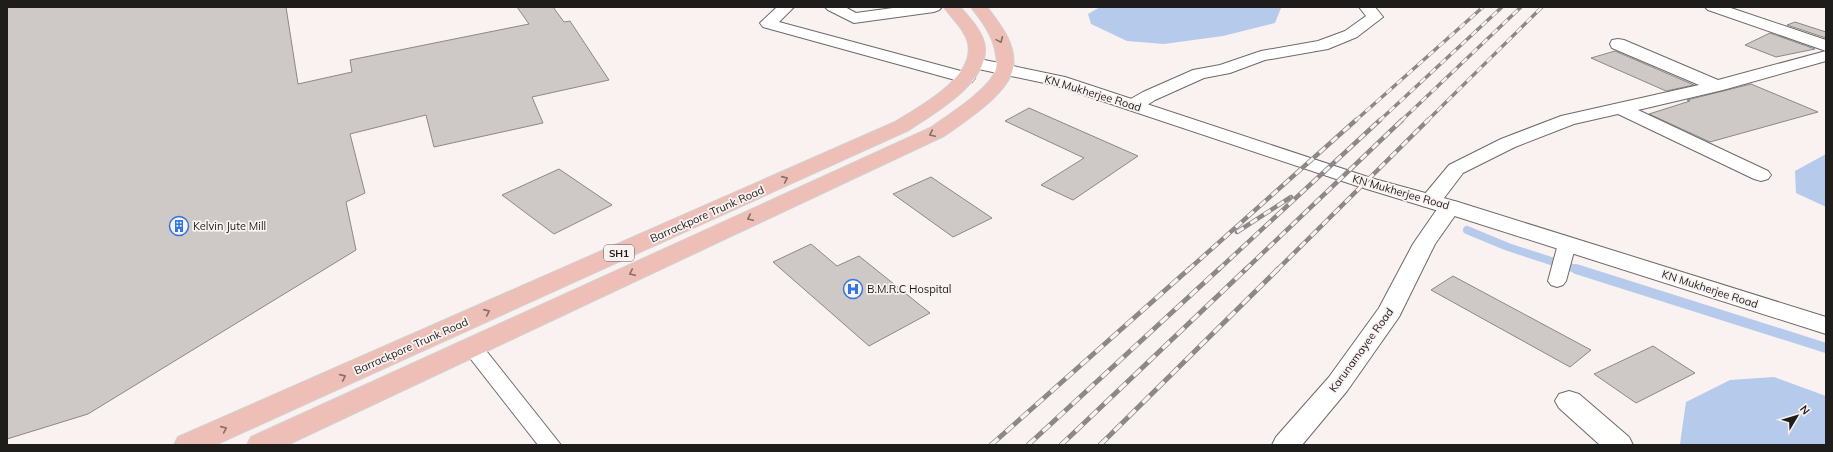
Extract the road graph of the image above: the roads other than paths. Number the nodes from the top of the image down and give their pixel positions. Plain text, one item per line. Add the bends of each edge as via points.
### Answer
1 (786, 7) edge
2 (833, 7) edge
3 (934, 7) edge
4 (952, 7) edge
5 (979, 7) edge
6 (1368, 7) edge
7 (1713, 7) edge
8 (1618, 44) dead end
9 (1826, 46) edge
10 (1826, 56) edge
11 (1006, 69) junction
12 (970, 71) junction
13 (1717, 86) junction
14 (1134, 105) junction
15 (1620, 108) junction
16 (1761, 175) dead end
17 (1440, 204) junction
18 (1567, 244) junction
19 (1557, 281) dead end
20 (1826, 326) edge
21 (473, 348) junction
22 (1569, 400) dead end
23 (188, 445) edge
24 (261, 445) edge
25 (550, 445) edge
26 (1286, 445) edge
27 (1619, 445) edge

1 - 12 street, KN Mukherjee Road via 768,23
2 - 3 street via 854,18
4 - 12 main road via 972,34 977,48
5 -> 11 main road via 997,32 1004,48
6 - 14 street via 1375,17 1351,34 1322,45 1261,56 1224,70 1199,74
7 - 9 street
8 - 13 street
10 - 13 street, Karunamayee Road
11 - 12 street, KN Mukherjee Road
11 - 14 street, KN Mukherjee Road via 1060,81
11 -> 21 main road, Barrackpore Trunk Road / SH1 via 995,85 966,113 937,132
23 -> 12 main road, Barrackpore Trunk Road / SH1 via 902,126 940,100
13 - 15 street, Karunamayee Road
14 - 17 street, KN Mukherjee Road via 1364,182
15 - 16 street
15 - 17 street, Karunamayee Road via 1568,120 1508,143 1456,169
17 - 18 street, KN Mukherjee Road
17 - 26 street, Karunamayee Road via 1424,244 1390,311 1338,384
18 - 19 lane
18 - 20 street, KN Mukherjee Road
21 - 24 main road, Barrackpore Trunk Road / SH1
21 - 25 lane
22 - 27 street

